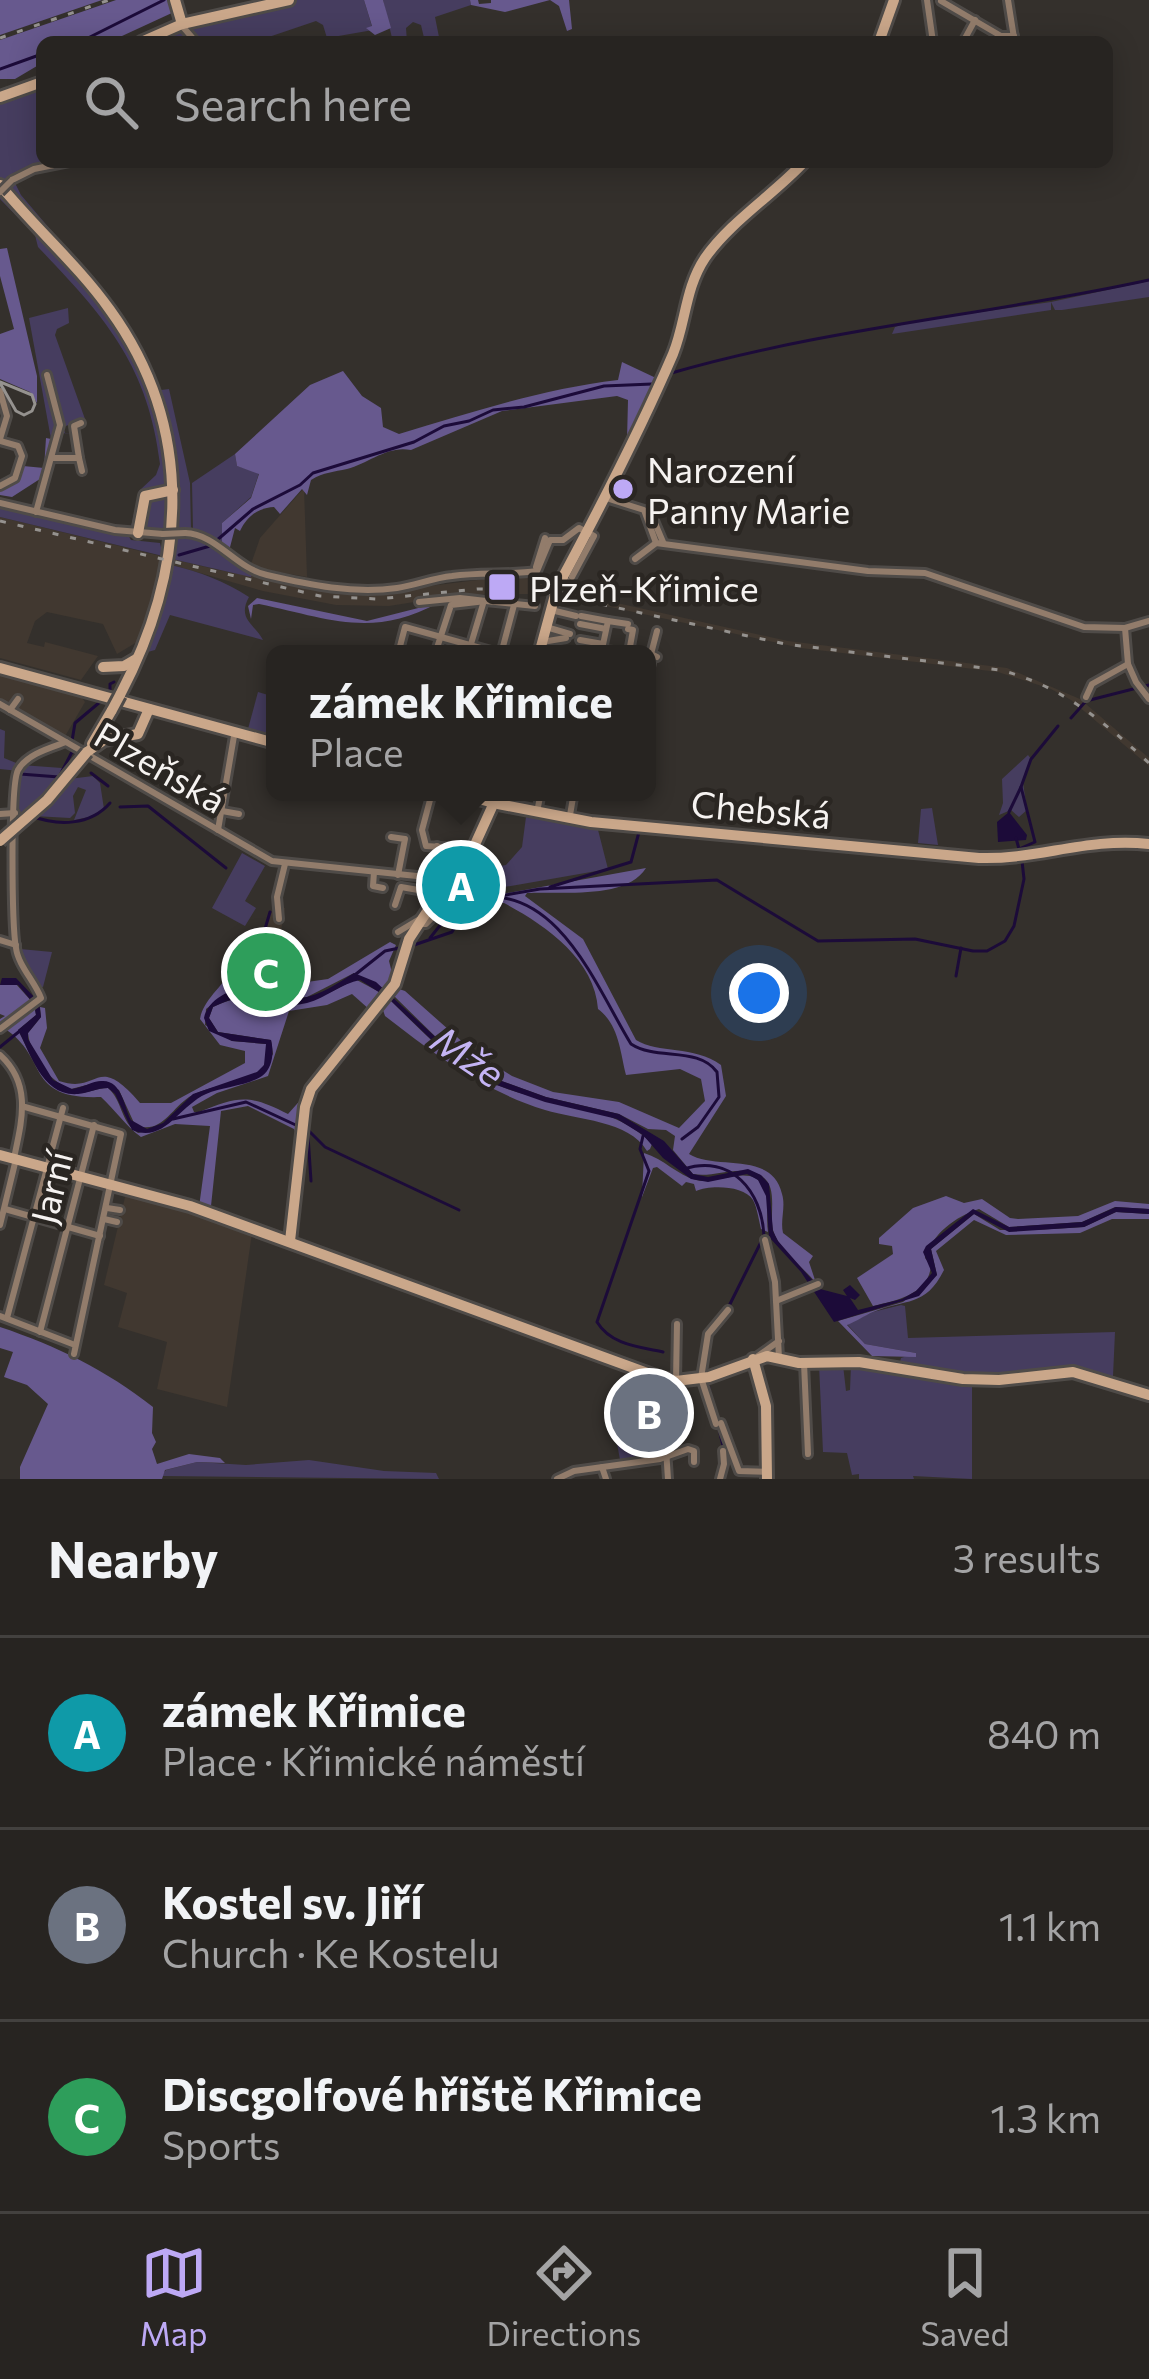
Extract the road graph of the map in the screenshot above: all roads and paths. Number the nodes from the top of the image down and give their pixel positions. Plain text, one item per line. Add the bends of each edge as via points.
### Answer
1 (175, 0) edge
2 (289, 0) edge
3 (894, 0) edge
4 (928, 0) edge
5 (996, 0) edge
6 (1009, 2) edge
7 (942, 3) edge
8 (975, 20) junction
9 (182, 24) junction
10 (157, 36) edge
11 (191, 36) edge
12 (881, 36) edge
13 (932, 36) edge
14 (966, 36) edge
15 (1002, 36) edge
16 (1014, 36) edge
17 (36, 84) edge
18 (0, 97) edge
19 (39, 168) edge
20 (798, 168) edge
21 (4, 186) edge
22 (47, 375) dead end
23 (0, 391) edge
24 (2, 404) edge
25 (3, 417) edge
26 (81, 424) dead end
27 (0, 440) edge
28 (52, 458) junction
29 (79, 458) junction
30 (82, 471) dead end
31 (0, 486) edge
32 (172, 490) junction
33 (605, 498) junction
34 (0, 503) edge
35 (38, 512) junction
36 (587, 532) junction
37 (138, 533) junction
38 (661, 544) junction
39 (544, 551) junction
40 (635, 559) dead end
41 (536, 567) dead end
42 (562, 584) junction
43 (598, 594) dead end
44 (419, 602) dead end
45 (484, 603) junction
46 (514, 605) junction
47 (536, 606) dead end
48 (551, 610) junction
49 (1149, 621) edge
50 (607, 625) junction
51 (546, 627) junction
52 (1125, 628) junction
53 (657, 632) dead end
54 (441, 637) junction
55 (580, 640) dead end
56 (400, 645) edge
57 (438, 645) edge
58 (458, 645) edge
59 (471, 645) edge
60 (503, 645) edge
61 (543, 645) edge
62 (551, 645) edge
63 (591, 645) edge
64 (603, 645) edge
65 (630, 645) edge
66 (654, 645) edge
67 (141, 652) junction
68 (1128, 664) junction
69 (103, 667) junction
70 (0, 668) edge
71 (121, 691) junction
72 (89, 692) junction
73 (1086, 698) dead end
74 (1149, 699) edge
75 (18, 700) dead end
76 (0, 704) edge
77 (149, 709) junction
78 (10, 710) junction
79 (111, 713) junction
80 (233, 736) dead end
81 (117, 737) junction
82 (266, 741) edge
83 (66, 742) junction
84 (90, 750) junction
85 (430, 801) edge
86 (495, 801) edge
87 (498, 801) edge
88 (539, 801) edge
89 (572, 801) edge
90 (222, 811) junction
91 (15, 813) junction
92 (0, 814) edge
93 (239, 814) dead end
94 (536, 814) junction
95 (569, 819) junction
96 (218, 830) junction
97 (391, 837) dead end
98 (0, 841) edge
99 (1149, 844) edge
100 (437, 846) junction
101 (474, 849) junction
102 (285, 864) junction
103 (332, 868) junction
104 (374, 872) junction
105 (398, 875) junction
106 (414, 876) junction
107 (436, 878) junction
108 (330, 880) dead end
109 (383, 888) dead end
110 (412, 888) junction
111 (430, 892) dead end
112 (395, 905) dead end
113 (434, 916) dead end
114 (279, 919) dead end
115 (419, 922) junction
116 (0, 940) edge
117 (16, 945) junction
118 (0, 1029) edge
119 (1, 1055) edge
120 (25, 1107) junction
121 (62, 1112) junction
122 (94, 1125) junction
123 (0, 1155) edge
124 (15, 1158) junction
125 (48, 1167) junction
126 (81, 1176) junction
127 (112, 1184) junction
128 (107, 1208) junction
129 (5, 1209) junction
130 (120, 1210) dead end
131 (34, 1217) junction
132 (104, 1220) junction
133 (117, 1222) dead end
134 (0, 1225) edge
135 (68, 1227) junction
136 (100, 1236) junction
137 (765, 1240) dead end
138 (290, 1241) junction
139 (818, 1284) dead end
140 (776, 1301) junction
141 (728, 1310) dead end
142 (4, 1317) edge
143 (677, 1324) dead end
144 (40, 1332) junction
145 (779, 1341) junction
146 (780, 1356) junction
147 (757, 1357) junction
148 (804, 1363) junction
149 (704, 1378) junction
150 (676, 1381) junction
151 (1149, 1395) edge
152 (723, 1451) dead end
153 (808, 1454) dead end
154 (664, 1455) junction
155 (694, 1462) dead end
156 (636, 1464) junction
157 (602, 1467) junction
158 (575, 1475) edge
159 (767, 1476) edge
160 (557, 1479) edge
161 (606, 1479) edge
162 (639, 1479) edge
163 (668, 1479) edge
164 (720, 1479) edge

1 - 9 street
2 - 9 street
3 - 12 street
4 - 13 street
5 - 6 street
6 - 16 street
7 - 8 street
8 - 14 street
8 - 15 street
9 - 10 street
9 - 11 street
17 - 18 street
19 - 21 street
20 - 33 street via 700,265 675,349
21 - 32 street via 131,343 162,421
22 - 28 street via 60,425
23 - 24 street
24 - 25 street
25 - 27 street
26 - 29 street via 74,426
27 - 31 street via 22,454 17,476
28 - 29 street
28 - 35 street
29 - 30 street
32 - 37 street via 145,496
32 - 67 street via 168,568
33 - 36 street
33 - 38 street via 646,510
34 - 35 street
35 - 37 street
36 - 39 street via 576,527 568,538 548,536
36 - 42 street
37 - 39 street, bridge via 203,536 253,571 339,589 538,570
38 - 40 street
38 - 52 street via 926,573 1057,620
39 - 41 street
42 - 43 street
42 - 48 street
44 - 45 street
45 - 46 street
45 - 54 street via 451,605
45 - 59 street
46 - 47 street
46 - 60 street
48 - 50 street
48 - 51 street
49 - 52 street
50 - 64 street
50 - 65 street via 633,630
51 - 61 street
51 - 62 street via 568,636
52 - 68 street
53 - 66 street
54 - 56 street via 405,628
54 - 57 street
54 - 58 street
55 - 63 street
67 - 69 street via 130,664
67 - 71 street
68 - 73 street via 1092,684
68 - 74 street
69 - 71 street via 120,674
69 - 72 street
70 - 72 street
71 - 79 street, bridge
72 - 77 street
75 - 78 street
76 - 78 street, Plzeňská
77 - 81 street via 140,733
77 - 82 street
78 - 83 street, Plzeňská
79 - 81 street via 105,732
79 - 84 street
80 - 90 street
81 - 84 street
83 - 91 street, Plzeňská via 19,768
83 - 96 street, Plzeňská
84 - 98 street, bridge
85 - 100 street via 422,835 426,846
86 - 101 street
87 - 94 street, Chebská
88 - 94 street
89 - 95 street
90 - 93 street
90 - 96 street
91 - 92 street
91 - 117 street
94 - 95 street, Chebská
95 - 99 street, Chebská via 979,857 1106,840
96 - 102 street, Plzeňská
97 - 105 street via 405,839
100 - 101 street
100 - 107 street
101 - 107 street
102 - 103 street, Plzeňská
102 - 114 street
103 - 104 street, Plzeňská
103 - 108 street
104 - 105 street, Plzeňská
104 - 109 street via 373,886
105 - 106 street, Plzeňská
106 - 107 street, Plzeňská
106 - 110 street
107 - 115 street
110 - 111 street
110 - 112 street via 401,887
113 - 115 street
115 - 138 street via 405,938 395,984 311,1089
116 - 117 street
117 - 118 street via 41,996
119 - 120 street
120 - 121 street
120 - 124 street
121 - 122 street
121 - 125 street
122 - 126 street, Jarní
122 - 127 street via 122,1134
123 - 124 street
124 - 125 street
124 - 129 street
125 - 126 street
125 - 131 street
126 - 127 street
126 - 135 street, Jarní
127 - 128 street
127 - 138 street
128 - 130 street
128 - 132 street
129 - 131 street
129 - 134 street
131 - 135 street
131 - 142 street
132 - 133 street
132 - 136 street
135 - 136 street
135 - 144 street, Jarní
136 - 144 street via 75,1350
137 - 140 street
138 - 150 street
139 - 140 street
140 - 145 street
141 - 149 street via 708,1334
142 - 144 street
143 - 150 street
145 - 146 street
145 - 147 street
146 - 147 street
146 - 148 street
147 - 149 street
147 - 159 street
148 - 151 street via 859,1362 982,1380 1073,1372
148 - 153 street
149 - 150 street
149 - 159 street via 739,1471
150 - 154 street via 663,1405
152 - 164 street
154 - 155 street via 690,1449
154 - 156 street
154 - 163 street
156 - 157 street
156 - 162 street
157 - 158 street
157 - 161 street
158 - 160 street

